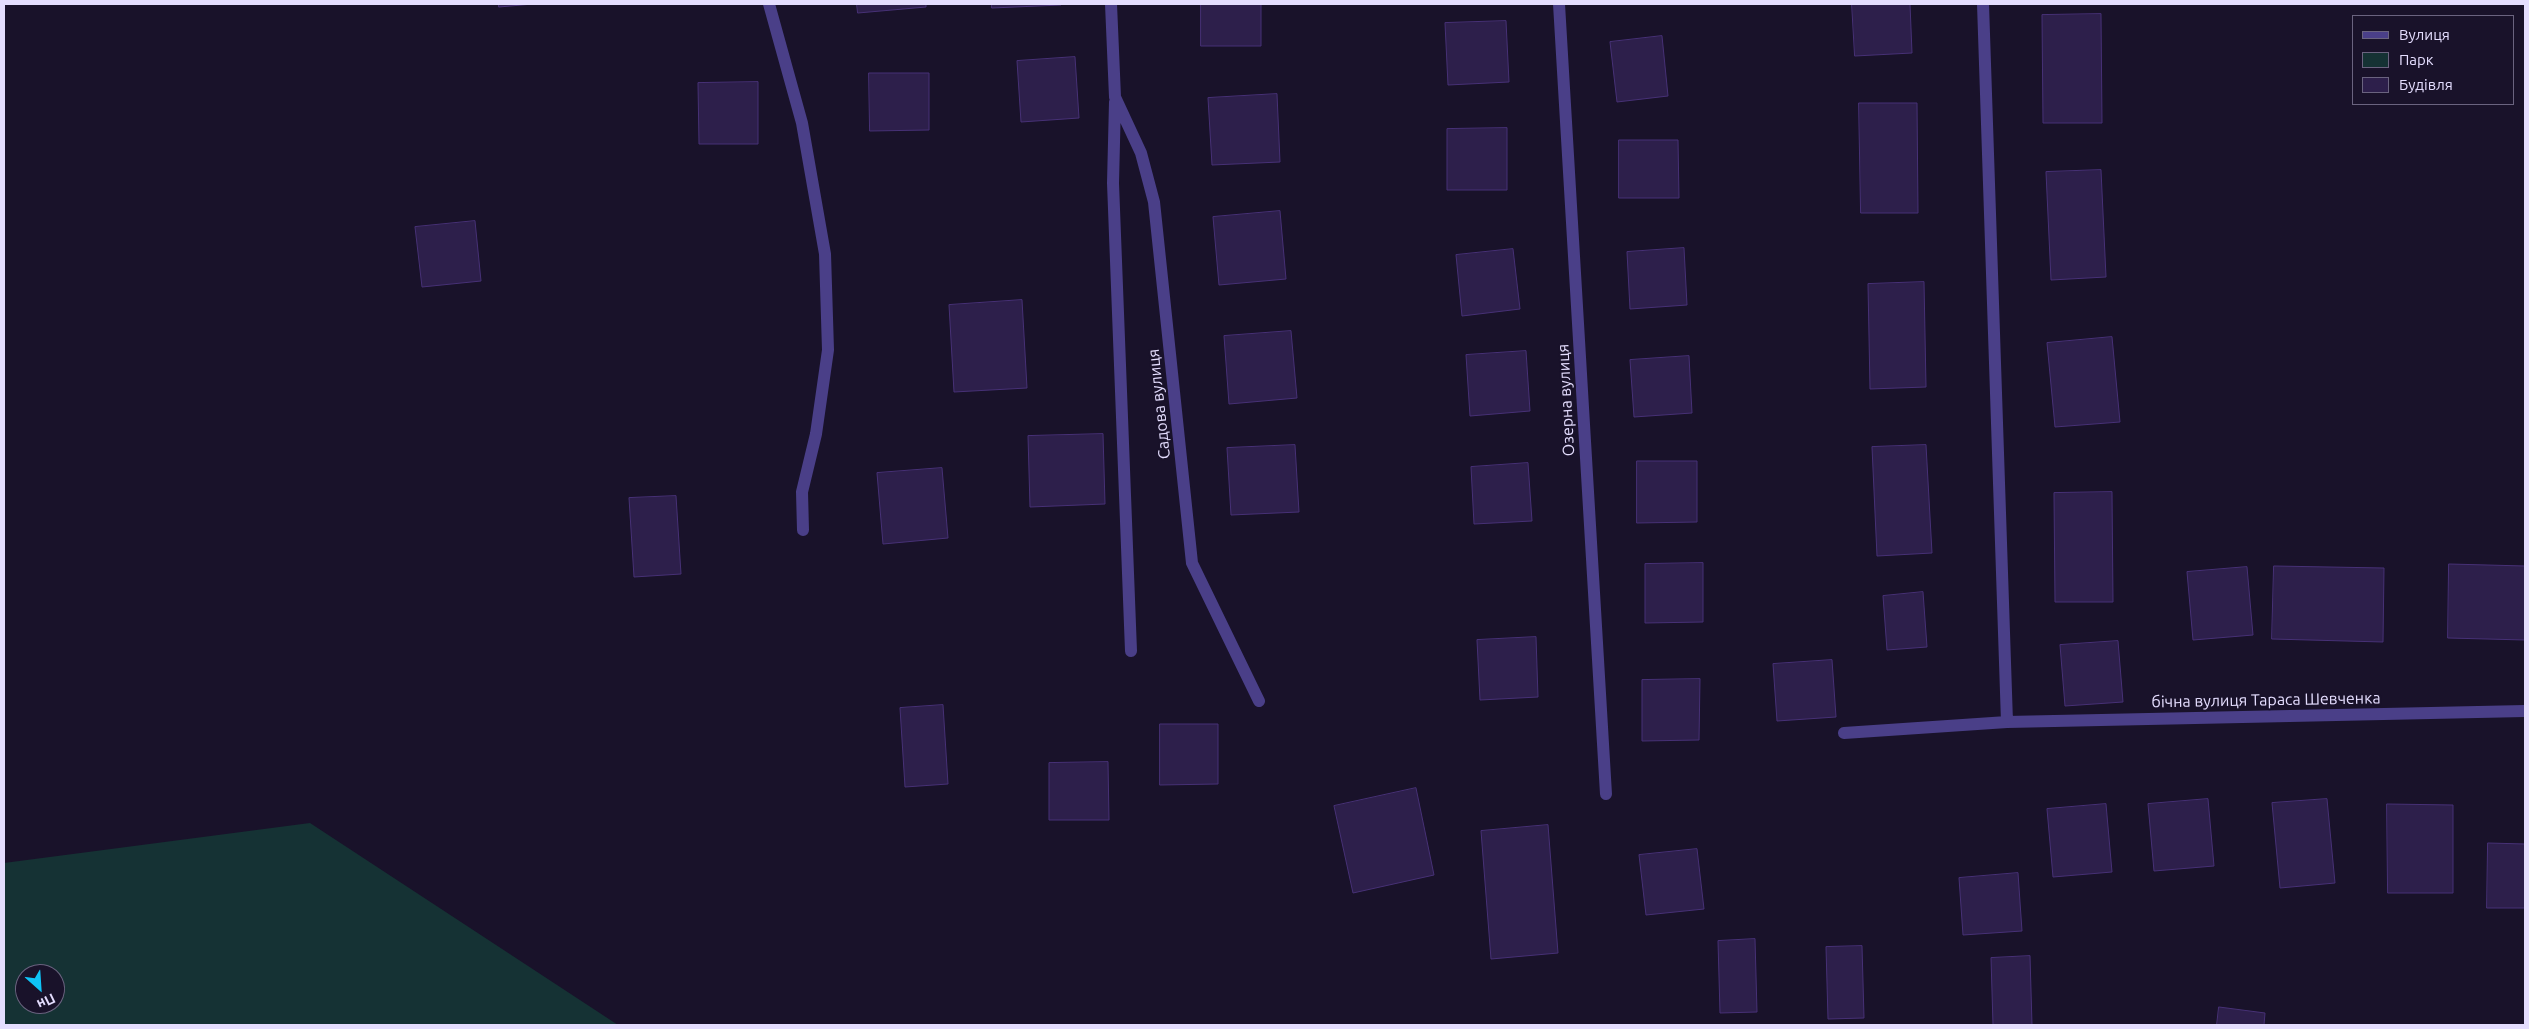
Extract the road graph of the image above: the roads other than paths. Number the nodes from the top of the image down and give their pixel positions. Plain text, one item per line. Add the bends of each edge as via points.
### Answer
1 (769, 4) edge
2 (1111, 4) edge
3 (1559, 4) edge
4 (1983, 4) edge
5 (1116, 97) junction
6 (803, 530) dead end
7 (1131, 651) dead end
8 (1259, 701) dead end
9 (2525, 711) edge
10 (2007, 722) junction
11 (1844, 733) dead end
12 (1606, 794) dead end

1 - 6 street via 802,123 825,254 828,350 816,434 802,492
2 - 5 street, Садова вулиця
3 - 12 street, Озерна вулиця
4 - 10 street
5 - 7 street, Садова вулиця via 1113,183
5 - 8 street, Садова вулиця via 1141,153 1154,202 1192,563
9 - 10 street, бічна вулиця Тараса Шевченка
10 - 11 street, бічна вулиця Тараса Шевченка

